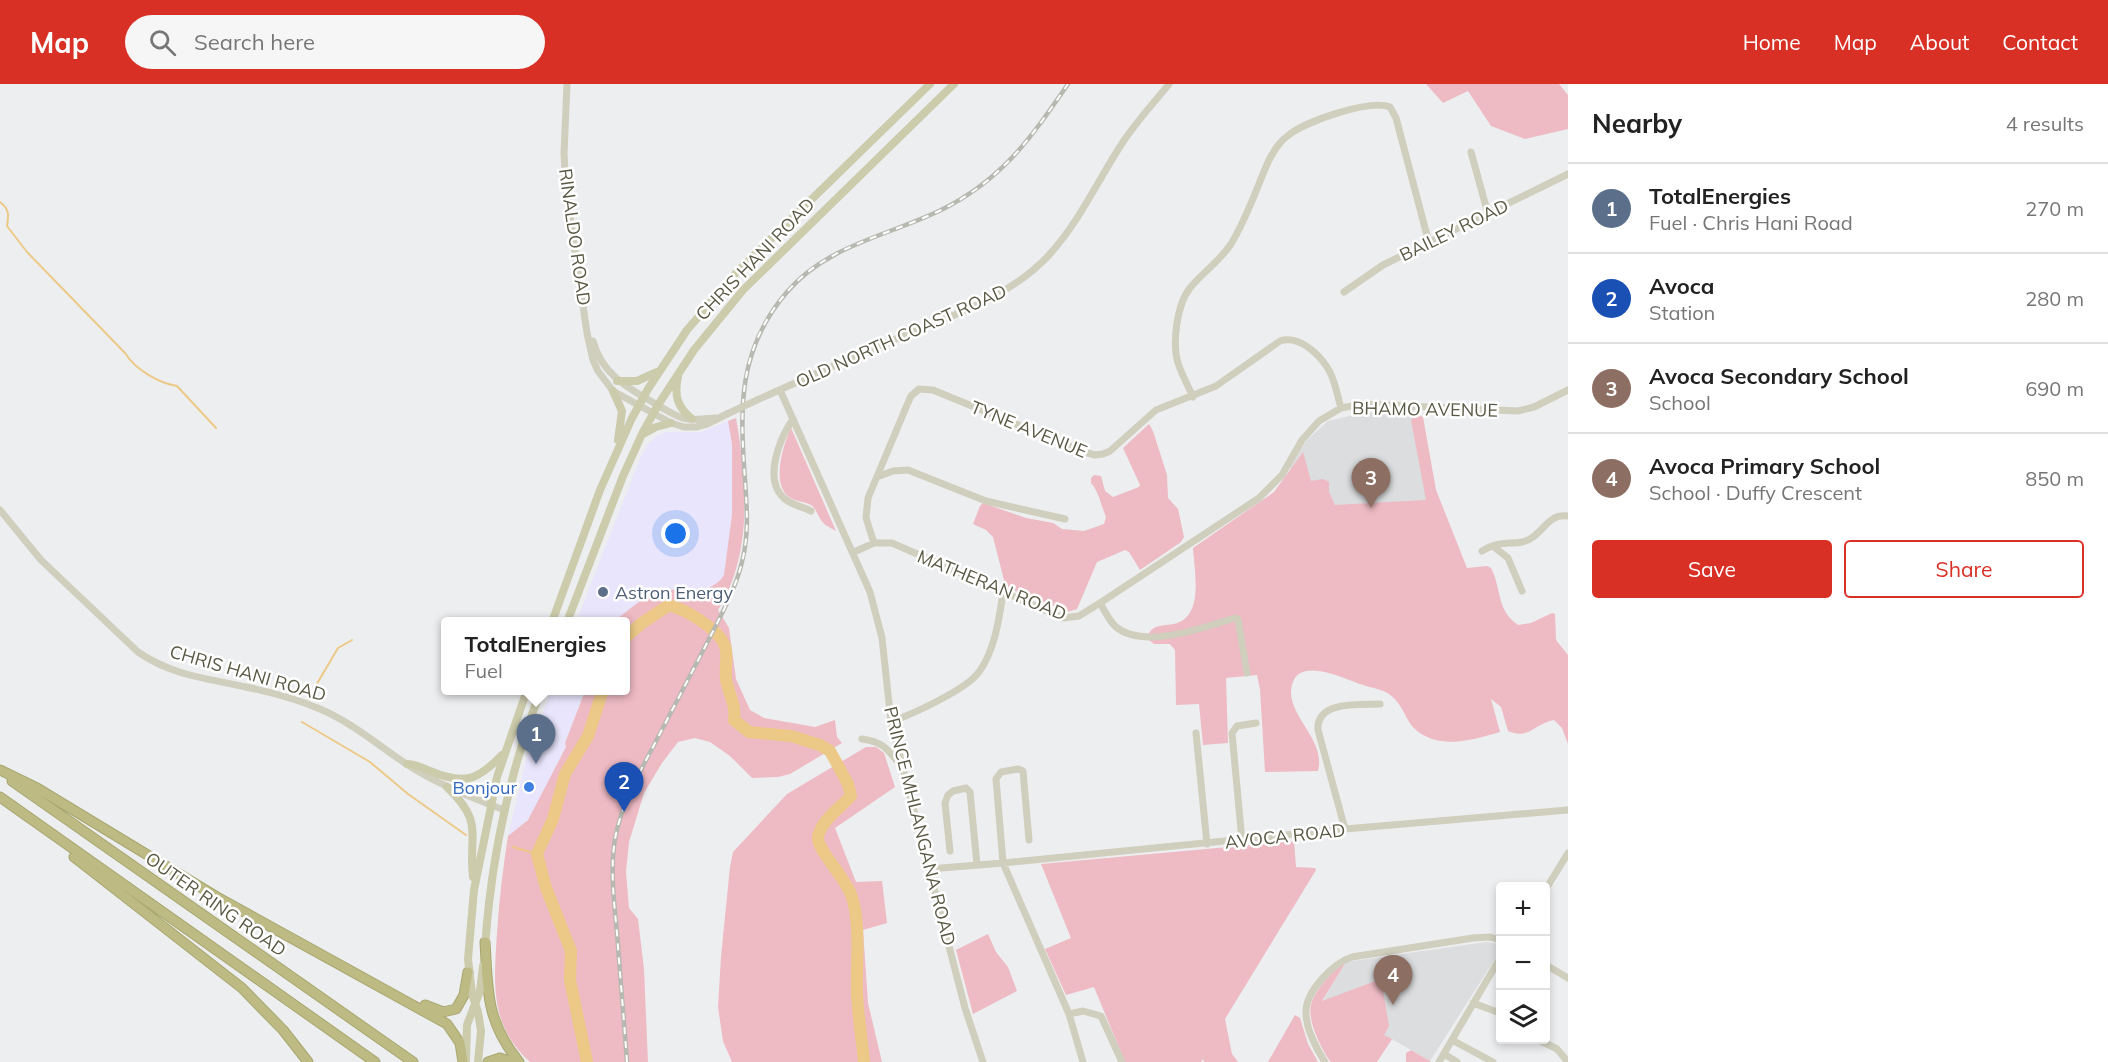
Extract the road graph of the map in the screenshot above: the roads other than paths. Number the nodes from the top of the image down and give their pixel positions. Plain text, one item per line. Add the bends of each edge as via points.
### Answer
1 (567, 84) edge
2 (930, 84) edge
3 (954, 84) edge
4 (1168, 84) edge
5 (1471, 152) dead end
6 (1568, 174) edge
7 (1488, 214) junction
8 (1429, 243) junction
9 (1344, 292) dead end
10 (586, 319) junction
11 (681, 368) junction
12 (660, 371) junction
13 (617, 381) junction
14 (613, 390) junction
15 (780, 390) junction
16 (1568, 390) edge
17 (1193, 397) junction
18 (641, 401) junction
19 (1341, 408) junction
20 (655, 409) junction
21 (718, 417) junction
22 (692, 419) junction
23 (793, 419) junction
24 (670, 423) junction
25 (642, 434) junction
26 (615, 455) junction
27 (876, 477) junction
28 (0, 510) edge
29 (811, 511) dead end
30 (1568, 516) edge
31 (1065, 519) dead end
32 (874, 543) junction
33 (1493, 546) junction
34 (1482, 551) dead end
35 (854, 552) junction
36 (1522, 591) dead end
37 (1003, 593) junction
38 (1100, 603) junction
39 (554, 617) edge
40 (569, 617) edge
41 (1247, 673) dead end
42 (525, 695) edge
43 (539, 695) edge
44 (1380, 704) dead end
45 (891, 722) junction
46 (1256, 723) dead end
47 (1196, 733) dead end
48 (862, 739) dead end
49 (504, 753) junction
50 (407, 764) junction
51 (901, 764) junction
52 (0, 771) edge
53 (447, 787) junction
54 (0, 799) edge
55 (490, 804) junction
56 (504, 810) junction
57 (1568, 810) edge
58 (1345, 829) junction
59 (1029, 840) dead end
60 (1242, 841) junction
61 (1207, 844) junction
62 (950, 851) dead end
63 (1568, 853) edge
64 (1003, 863) junction
65 (977, 865) junction
66 (928, 869) junction
67 (1550, 882) edge
68 (474, 890) junction
69 (1496, 939) edge
70 (485, 942) junction
71 (1496, 965) edge
72 (1550, 968) edge
73 (468, 972) junction
74 (360, 976) junction
75 (1568, 978) edge
76 (1473, 1003) junction
77 (475, 1004) junction
78 (1496, 1012) edge
79 (1069, 1014) junction
80 (1452, 1040) junction
81 (1548, 1044) edge
82 (1444, 1054) junction
83 (308, 1062) edge
84 (375, 1062) edge
85 (412, 1062) edge
86 (465, 1062) edge
87 (478, 1062) edge
88 (488, 1062) edge
89 (514, 1062) edge
90 (519, 1062) edge
91 (983, 1062) edge
92 (1083, 1062) edge
93 (1122, 1062) edge
94 (1325, 1062) edge
95 (1439, 1062) edge
96 (1457, 1062) edge
97 (1493, 1062) edge
98 (1568, 1062) edge

1 - 10 street, RINALDO ROAD via 566,189
2 - 12 main road, CHRIS HANI ROAD via 736,273 687,330
3 - 11 main road, CHRIS HANI ROAD via 743,290
4 - 15 street, OLD NORTH COAST ROAD via 1122,142 1065,236 1027,275 998,296
5 - 7 street
6 - 7 street, BAILEY ROAD
7 - 8 street, BAILEY ROAD
8 - 9 street, BAILEY ROAD via 1383,265
8 - 17 street via 1390,107 1376,105 1328,116 1291,133 1269,160 1232,243 1184,298 1176,351
10 - 13 street, RINALDO ROAD via 602,364
10 - 14 street, RINALDO ROAD via 593,360
11 - 20 main road, CHRIS HANI ROAD
11 - 22 main road via 676,397 683,412
12 - 13 main road via 637,381
12 - 18 main road, CHRIS HANI ROAD
13 - 18 street, RINALDO ROAD
14 - 18 street, RINALDO ROAD
14 - 26 main road via 622,418
15 - 21 street, OLD NORTH COAST ROAD, bridge
15 - 23 street, PRINCE MHLANGANA ROAD
16 - 19 street, BHAMO AVENUE via 1534,408 1518,411 1362,404
17 - 19 street, TYNE AVENUE via 1216,386 1280,341 1291,339 1301,342 1327,367
17 - 27 street, TYNE AVENUE via 1156,410 1110,451 1095,455 933,390 919,389 911,396
18 - 20 street, RINALDO ROAD
18 - 26 main road, CHRIS HANI ROAD
19 - 38 street, BHAMO AVENUE via 1310,429 1282,475 1259,498
20 - 22 street, OLD NORTH COAST ROAD
20 - 24 street, OLD NORTH COAST ROAD
20 - 25 main road, CHRIS HANI ROAD
21 - 22 street, OLD NORTH COAST ROAD
21 - 24 street, OLD NORTH COAST ROAD via 696,427
23 - 29 street via 782,439 774,481 785,499
23 - 35 street, PRINCE MHLANGANA ROAD
24 - 25 main road
25 - 40 main road, CHRIS HANI ROAD
26 - 39 main road, CHRIS HANI ROAD
27 - 31 street via 908,470 986,501
27 - 32 street, TYNE AVENUE via 865,509
28 - 50 street, CHRIS HANI ROAD via 41,560 153,662 322,710
30 - 33 street via 1548,521 1525,541
32 - 35 street
32 - 37 street, MATHERAN ROAD via 892,543
33 - 34 street
33 - 36 street via 1508,558
35 - 45 street, PRINCE MHLANGANA ROAD via 882,638
37 - 38 street, MATHERAN ROAD via 1063,618 1074,618
37 - 45 street via 993,642 975,677 913,714
38 - 41 street via 1122,631 1156,637 1238,619
42 - 49 main road
43 - 56 main road
44 - 58 street via 1330,709 1318,721
45 - 51 street, PRINCE MHLANGANA ROAD
46 - 60 street via 1237,726 1232,733
47 - 61 street
48 - 51 street via 877,741
49 - 50 main road via 482,773 462,780
49 - 55 main road
50 - 53 street, CHRIS HANI ROAD
51 - 66 street, PRINCE MHLANGANA ROAD
52 - 74 highway via 37,788 217,897
52 - 85 highway, OUTER RING ROAD
53 - 55 street, CHRIS HANI ROAD
53 - 68 main road via 463,803 472,821
54 - 83 highway via 235,983 283,1030
54 - 84 highway, OUTER RING ROAD
55 - 56 street, CHRIS HANI ROAD
55 - 68 main road
56 - 70 main road via 494,858
57 - 58 street, AVOCA ROAD
58 - 60 street, AVOCA ROAD
59 - 64 street via 1023,771 1001,772 996,779
60 - 61 street, AVOCA ROAD
61 - 64 street, AVOCA ROAD
62 - 65 street via 946,801 952,791 966,788 970,792
63 - 67 street
64 - 65 street, AVOCA ROAD
64 - 79 street
65 - 66 street, AVOCA ROAD
66 - 91 street, PRINCE MHLANGANA ROAD
68 - 73 main road
69 - 94 street via 1473,938 1352,957 1336,964 1318,985 1306,1010
70 - 77 main road
70 - 90 highway via 494,1022 506,1047
71 - 76 street
72 - 75 street
73 - 74 highway via 461,1003 448,1012 432,1009
73 - 77 main road
74 - 86 highway via 447,1024 460,1043
76 - 78 street
76 - 80 street
77 - 86 main road via 467,1025
77 - 87 main road via 481,1031
79 - 92 street
79 - 93 street via 1083,1011 1101,1016
80 - 82 street
80 - 97 street
81 - 98 street via 1557,1048
82 - 95 street
82 - 96 street
88 - 89 highway via 500,1058

